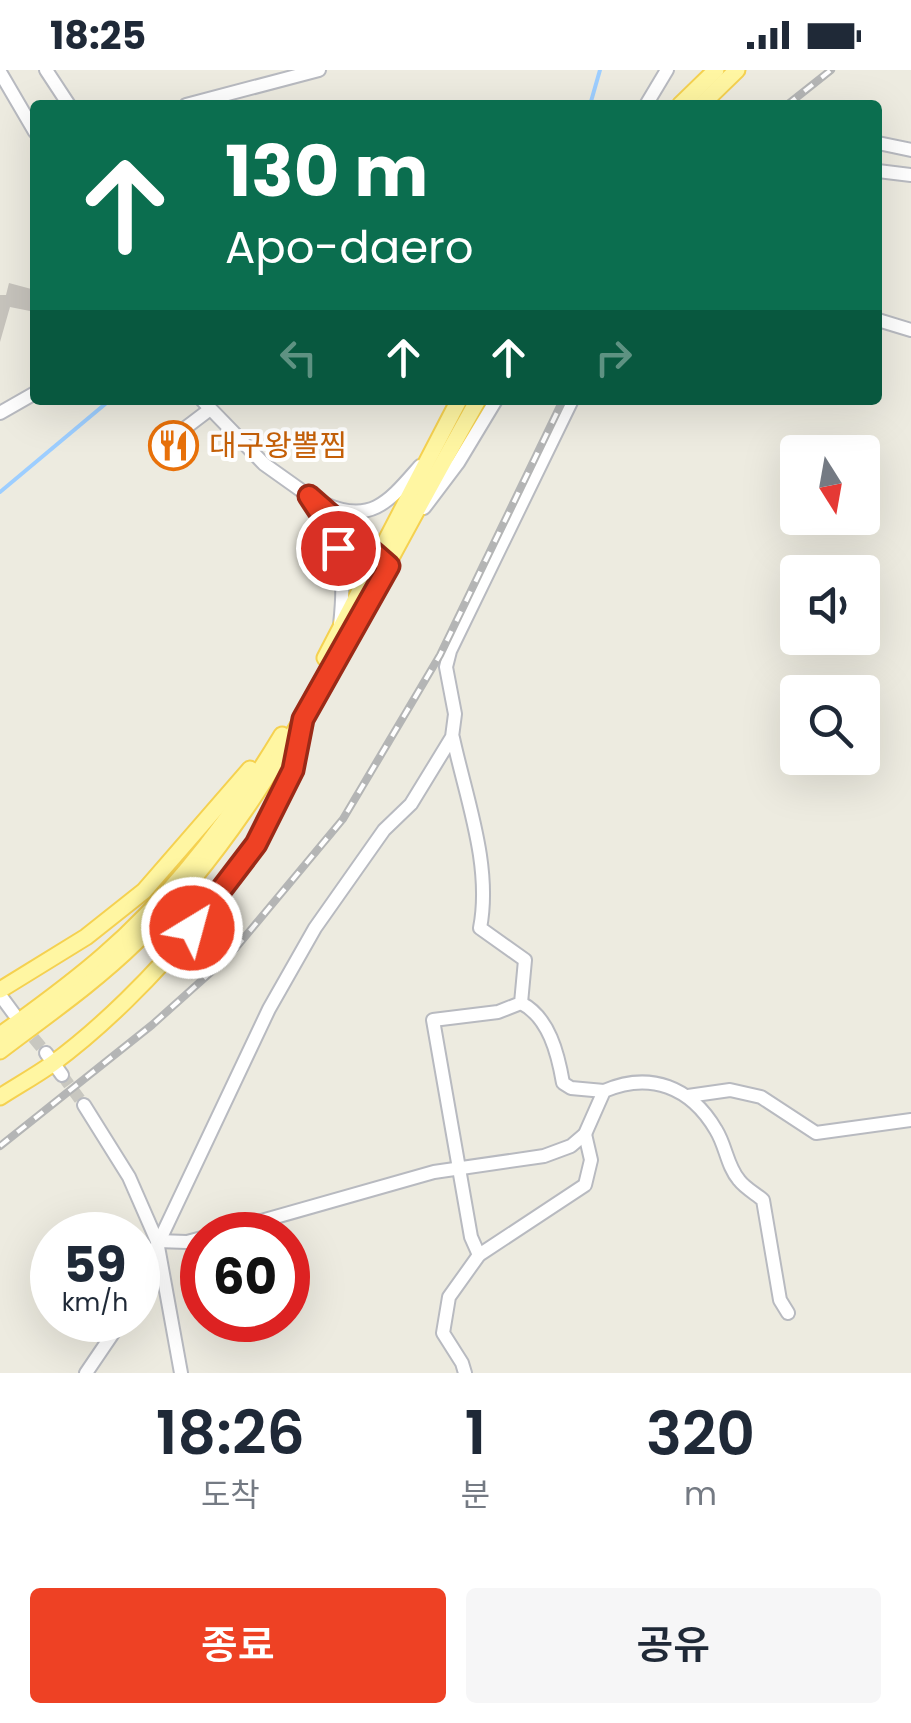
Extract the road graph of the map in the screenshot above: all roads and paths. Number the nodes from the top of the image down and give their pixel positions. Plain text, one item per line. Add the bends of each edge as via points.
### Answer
1 (46, 70) edge
2 (318, 70) edge
3 (667, 70) edge
4 (716, 70) edge
5 (736, 70) edge
6 (0, 72) edge
7 (66, 100) edge
8 (205, 100) edge
9 (649, 100) edge
10 (685, 100) edge
11 (706, 100) edge
12 (30, 123) edge
13 (882, 144) edge
14 (911, 150) edge
15 (882, 171) edge
16 (911, 175) edge
17 (882, 321) edge
18 (911, 330) edge
19 (30, 396) edge
20 (205, 405) edge
21 (456, 405) edge
22 (475, 405) edge
23 (493, 405) edge
24 (570, 405) edge
25 (0, 414) edge
26 (180, 432) dead end
27 (432, 452) junction
28 (309, 496) junction
29 (410, 526) junction
30 (384, 561) junction
31 (338, 633) junction
32 (299, 717) junction
33 (452, 737) junction
34 (0, 993) edge
35 (521, 1003) junction
36 (14, 1014) tunnel mouth
37 (0, 1036) edge
38 (0, 1051) edge
39 (604, 1091) junction
40 (688, 1096) junction
41 (0, 1097) edge
42 (84, 1105) tunnel mouth
43 (911, 1120) edge
44 (585, 1134) junction
45 (460, 1167) junction
46 (144, 1212) edge
47 (296, 1212) edge
48 (160, 1235) edge
49 (479, 1254) junction
50 (160, 1258) edge
51 (788, 1314) dead end
52 (107, 1342) edge
53 (86, 1373) edge
54 (181, 1373) edge
55 (465, 1373) edge

1 - 7 street
2 - 8 street
3 - 9 street
4 - 10 main road
5 - 11 main road
6 - 12 street
13 - 14 street
15 - 16 street
17 - 18 street
19 - 25 street
20 - 26 street
20 - 28 street via 264,464
21 - 27 main road
22 - 29 main road
23 - 29 street
24 - 33 street via 450,650
27 - 28 street via 376,508 351,514
27 - 30 main road
28 - 30 street
28 - 31 street via 338,548
29 - 30 main road
30 - 31 main road
30 - 32 main road
31 - 32 main road
32 - 34 main road via 144,892
32 - 37 main road via 165,893 105,954
32 - 38 main road via 268,780 167,909 96,978
32 - 41 main road via 293,770 256,844 192,928 117,1008 53,1064
33 - 35 street via 482,868 480,928 525,960
33 - 48 street via 411,804 384,830 315,928
34 - 36 street
35 - 39 street via 534,1010 555,1047 563,1083
35 - 45 street via 433,1020
39 - 40 street via 626,1082 672,1087
39 - 44 street
40 - 43 street via 730,1090 761,1097 816,1133
40 - 51 street via 716,1130 739,1180 763,1200
42 - 46 street
44 - 45 street via 544,1156
44 - 49 street via 591,1160 584,1186
45 - 47 street
45 - 49 street
49 - 55 street via 449,1297 443,1333
50 - 54 street
52 - 53 street

